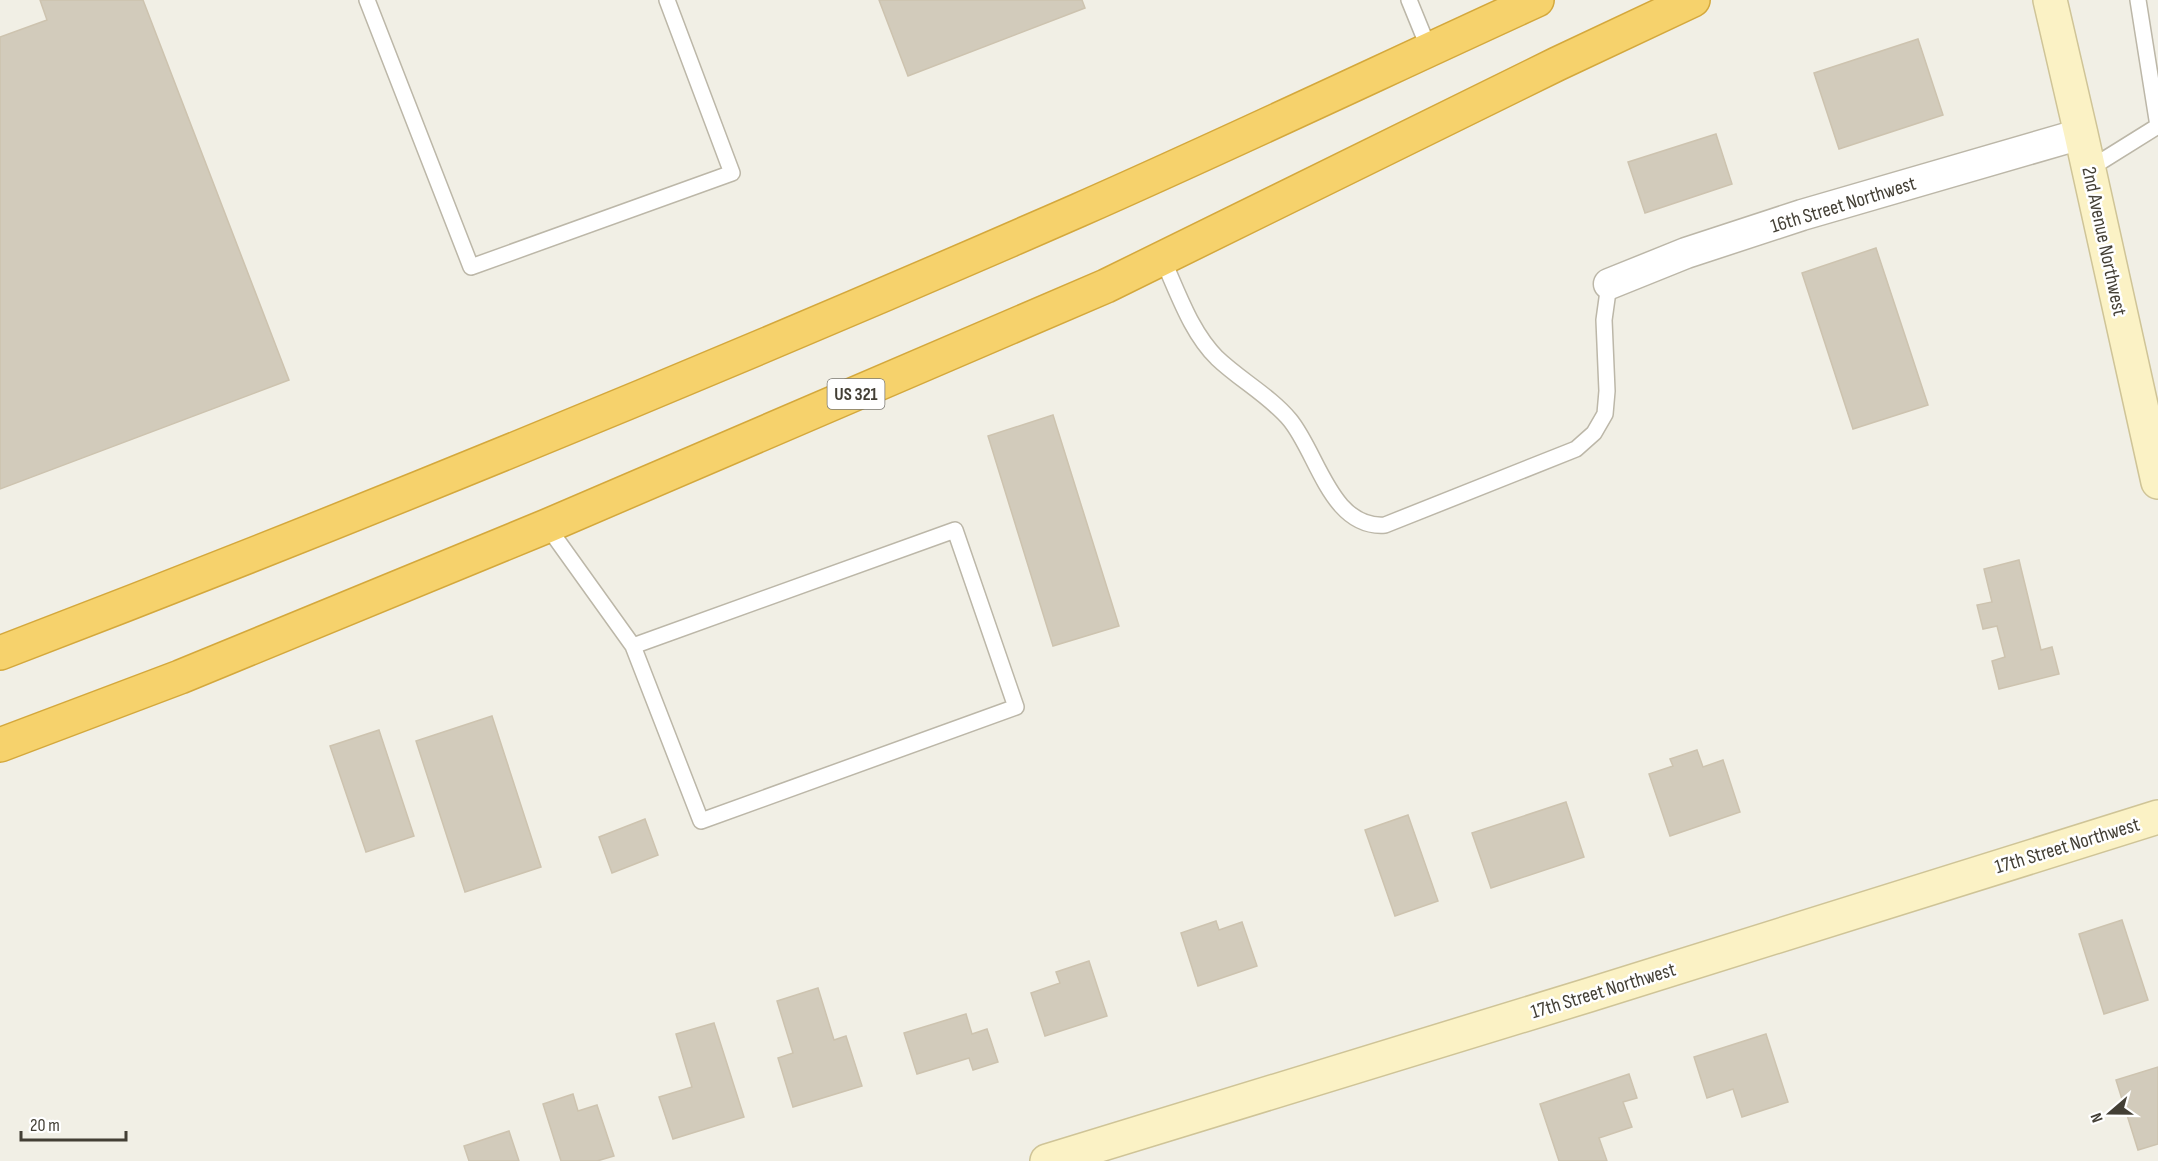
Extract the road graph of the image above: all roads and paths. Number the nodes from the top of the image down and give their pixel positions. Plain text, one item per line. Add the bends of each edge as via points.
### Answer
1 (367, 0) edge
2 (667, 0) edge
3 (1409, 0) edge
4 (1537, 0) edge
5 (1693, 0) edge
6 (2050, 0) edge
7 (2138, 0) edge
8 (1429, 50) junction
9 (2152, 58) edge
10 (2081, 134) junction
11 (2089, 169) junction
12 (1162, 258) junction
13 (1609, 284) joint
14 (2158, 482) edge
15 (547, 526) junction
16 (633, 646) junction
17 (0, 653) edge
18 (0, 745) edge
19 (2158, 817) edge
20 (1047, 1161) edge

1 - 2 lane via 471,267 732,173
3 - 8 lane
4 - 8 highway
5 - 12 highway, US 321
6 - 10 street, 2nd Avenue Northwest
7 - 9 lane
8 - 17 highway via 1080,209 617,407
9 - 11 lane via 2158,126
10 - 11 street, 2nd Avenue Northwest
10 - 13 street, 16th Street Northwest via 1802,215 1686,253
11 - 14 street, 2nd Avenue Northwest
12 - 13 lane via 1196,331 1216,357 1280,409 1295,426 1336,501 1353,518 1372,526 1385,525 1576,449 1594,433 1605,414 1604,320
12 - 15 highway, US 321 via 1106,286
15 - 16 lane
15 - 18 highway, US 321 via 180,677
16 - 16 lane via 700,821 1016,707 955,530
19 - 20 street, 17th Street Northwest

